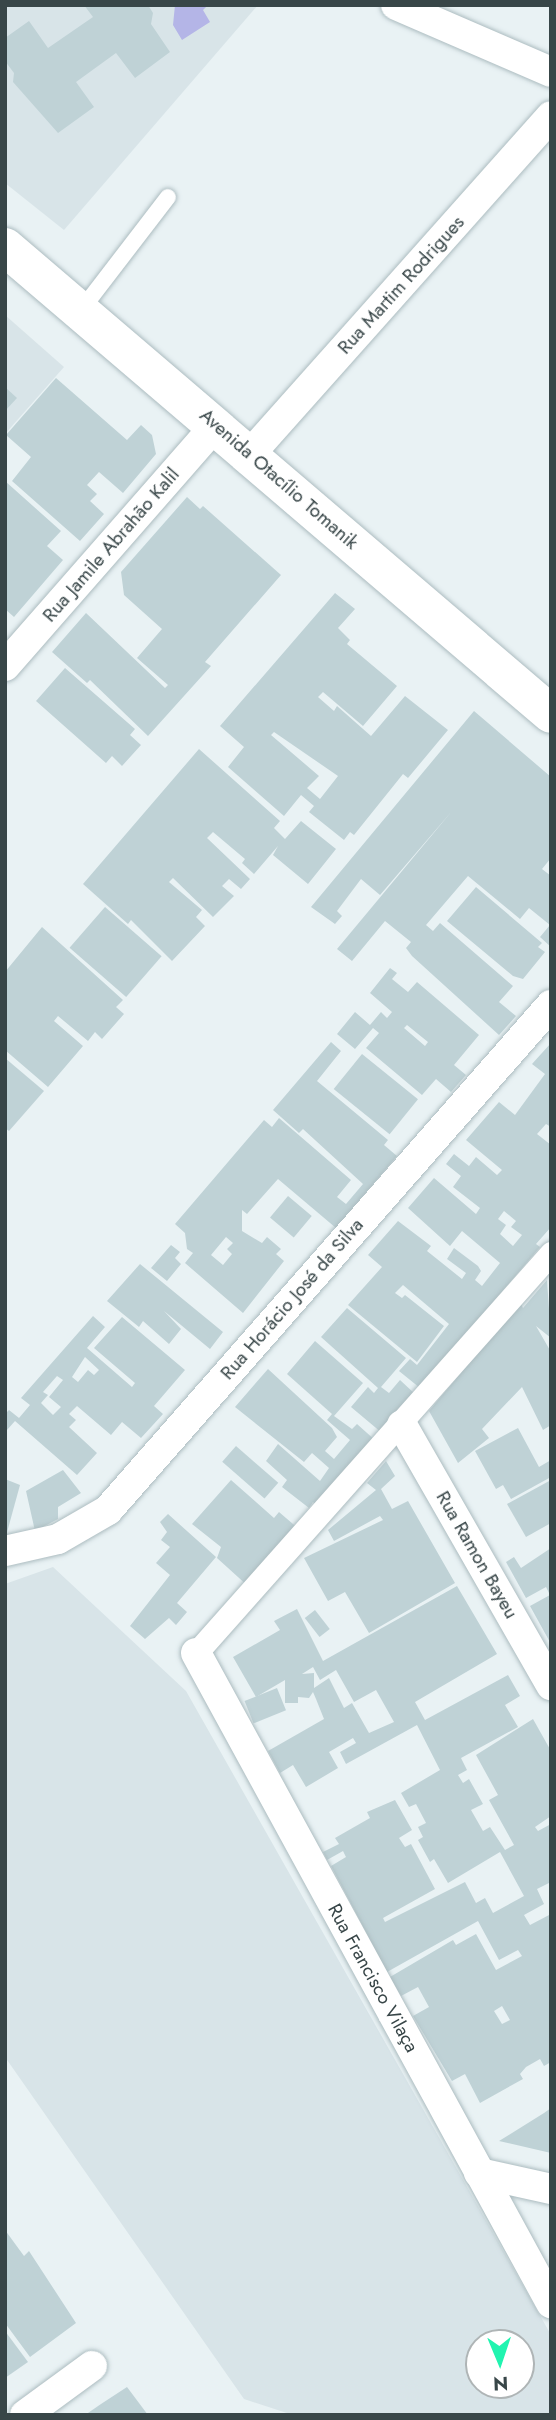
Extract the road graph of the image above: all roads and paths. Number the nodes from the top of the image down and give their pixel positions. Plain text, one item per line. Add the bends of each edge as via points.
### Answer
1 (396, 5) edge
2 (551, 72) edge
3 (551, 116) edge
4 (168, 197) dead end
5 (5, 247) edge
6 (82, 309) junction
7 (217, 424) junction
8 (251, 453) junction
9 (5, 666) edge
10 (551, 714) edge
11 (551, 1005) edge
12 (551, 1253) edge
13 (402, 1425) junction
14 (5, 1551) edge
15 (196, 1653) joint
16 (551, 1685) edge
17 (479, 2173) junction
18 (551, 2189) edge
19 (551, 2303) edge
20 (92, 2366) dead end
21 (25, 2415) edge

1 - 2 street
3 - 8 street, Rua Martim Rodrigues
4 - 6 lane
5 - 6 street, Avenida Otacílio Tomanik
6 - 7 street, Avenida Otacílio Tomanik
7 - 8 street, Avenida Otacílio Tomanik
7 - 9 street, Rua Jamile Abrahão Kalil
8 - 10 street, Avenida Otacílio Tomanik
11 - 14 street, Rua Horácio José da Silva via 107,1510 58,1539
12 - 13 street
13 - 15 street
13 - 16 street, Rua Ramon Bayeu
15 - 17 street, Rua Francisco Vilaça
17 - 18 street
17 - 19 street, Rua Francisco Vilaça
20 - 21 street

